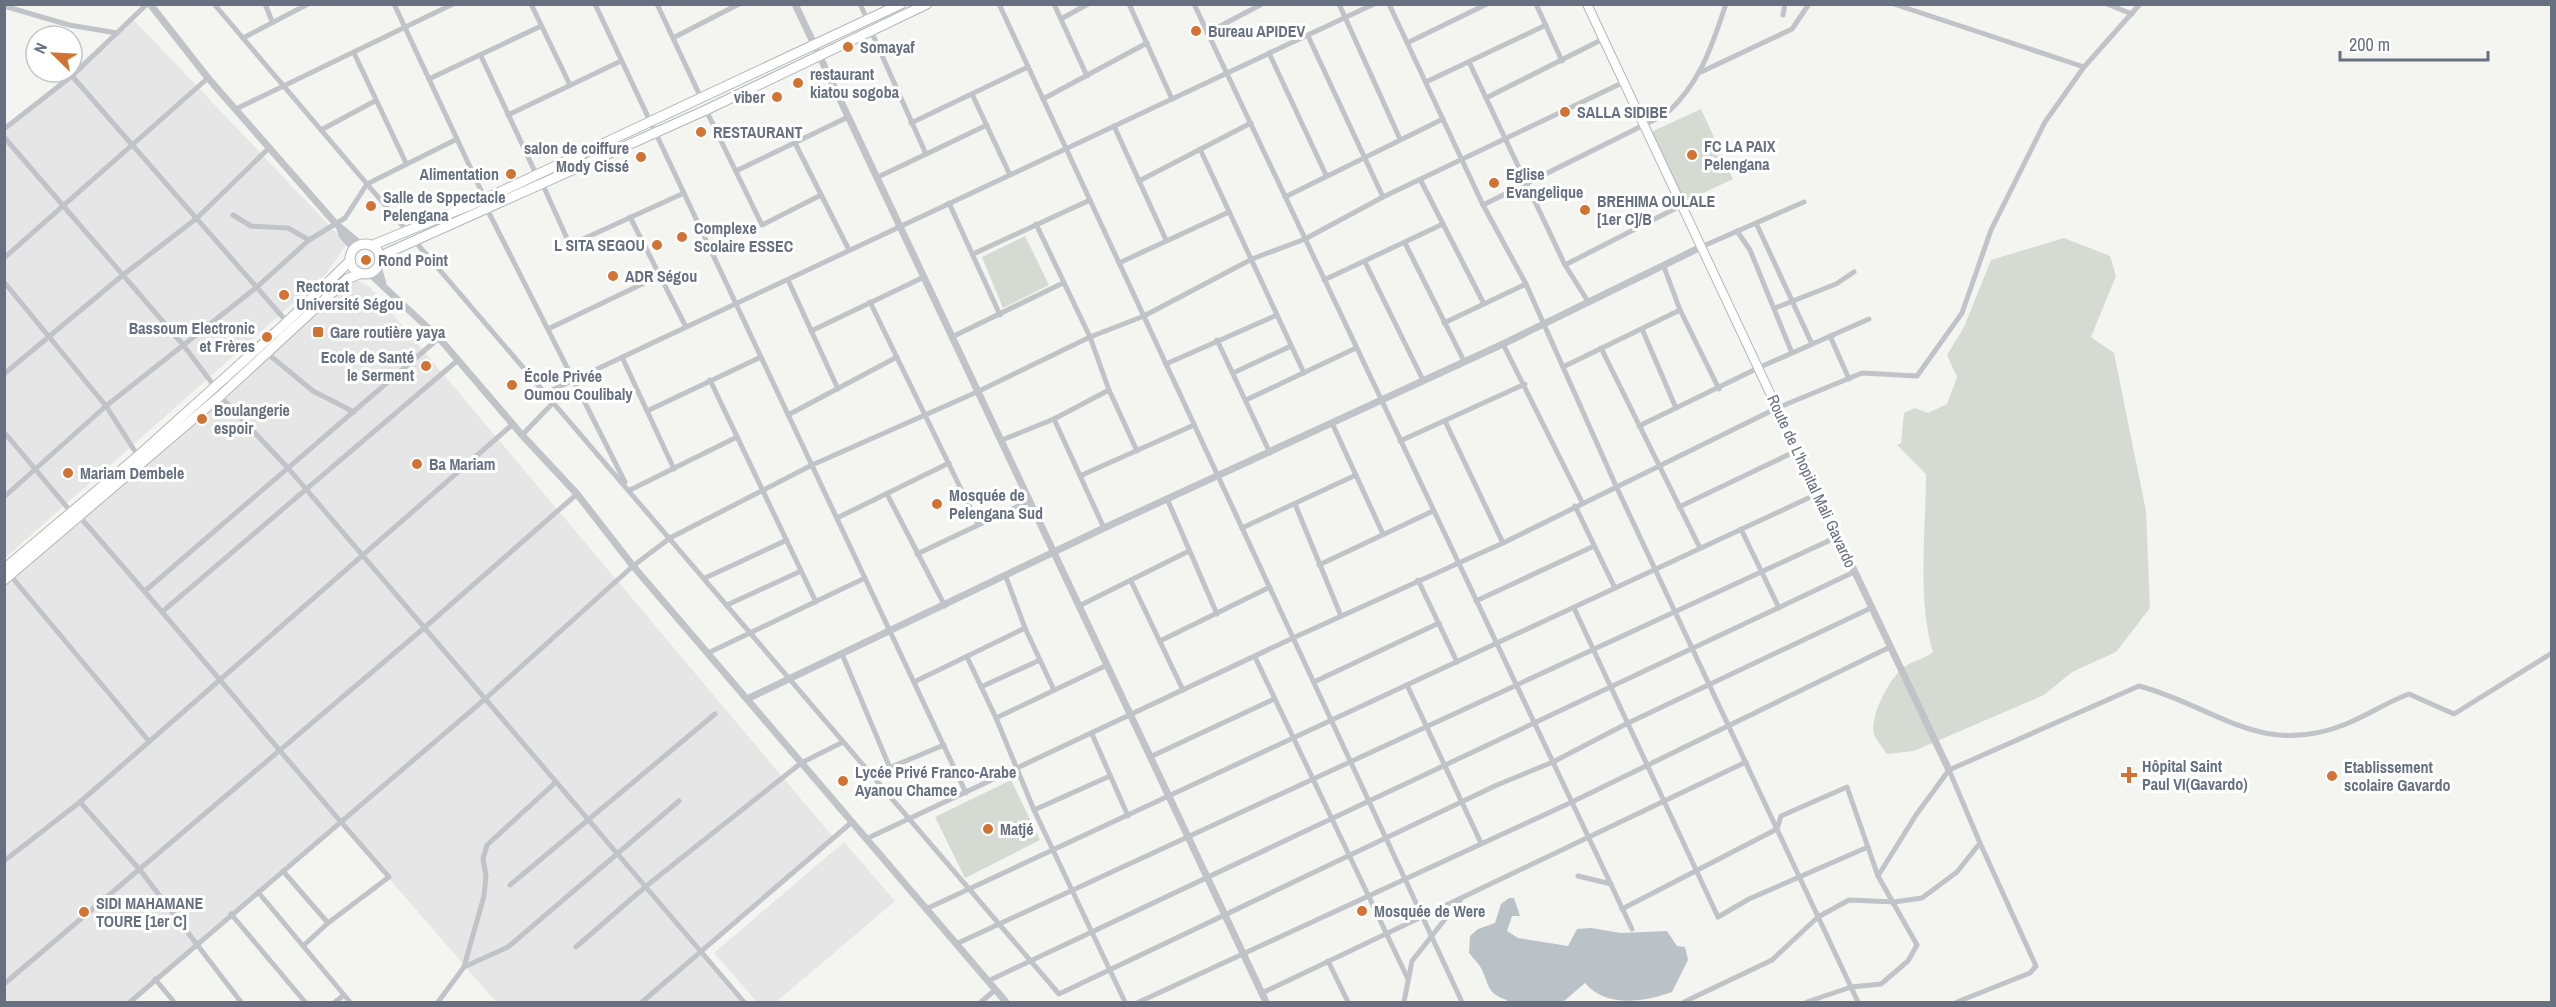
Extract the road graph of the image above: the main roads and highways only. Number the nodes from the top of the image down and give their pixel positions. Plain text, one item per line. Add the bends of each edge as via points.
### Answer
1 (901, 4) edge
2 (927, 4) edge
3 (1587, 4) edge
4 (539, 178) junction
5 (411, 236) junction
6 (373, 245) junction
7 (350, 261) junction
8 (372, 269) junction
9 (1777, 408) road end
10 (75, 514) junction
11 (6, 571) edge

1 - 4 highway
2 - 4 highway via 655,133
3 - 9 main road, Route de L'hopital Mali Gavardo
4 - 5 highway
5 - 6 highway
5 - 8 highway
6 - 7 highway via 356,246
6 - 8 highway via 380,254
7 - 8 highway
7 - 10 highway
8 - 10 highway via 347,279 220,396
10 - 11 highway

